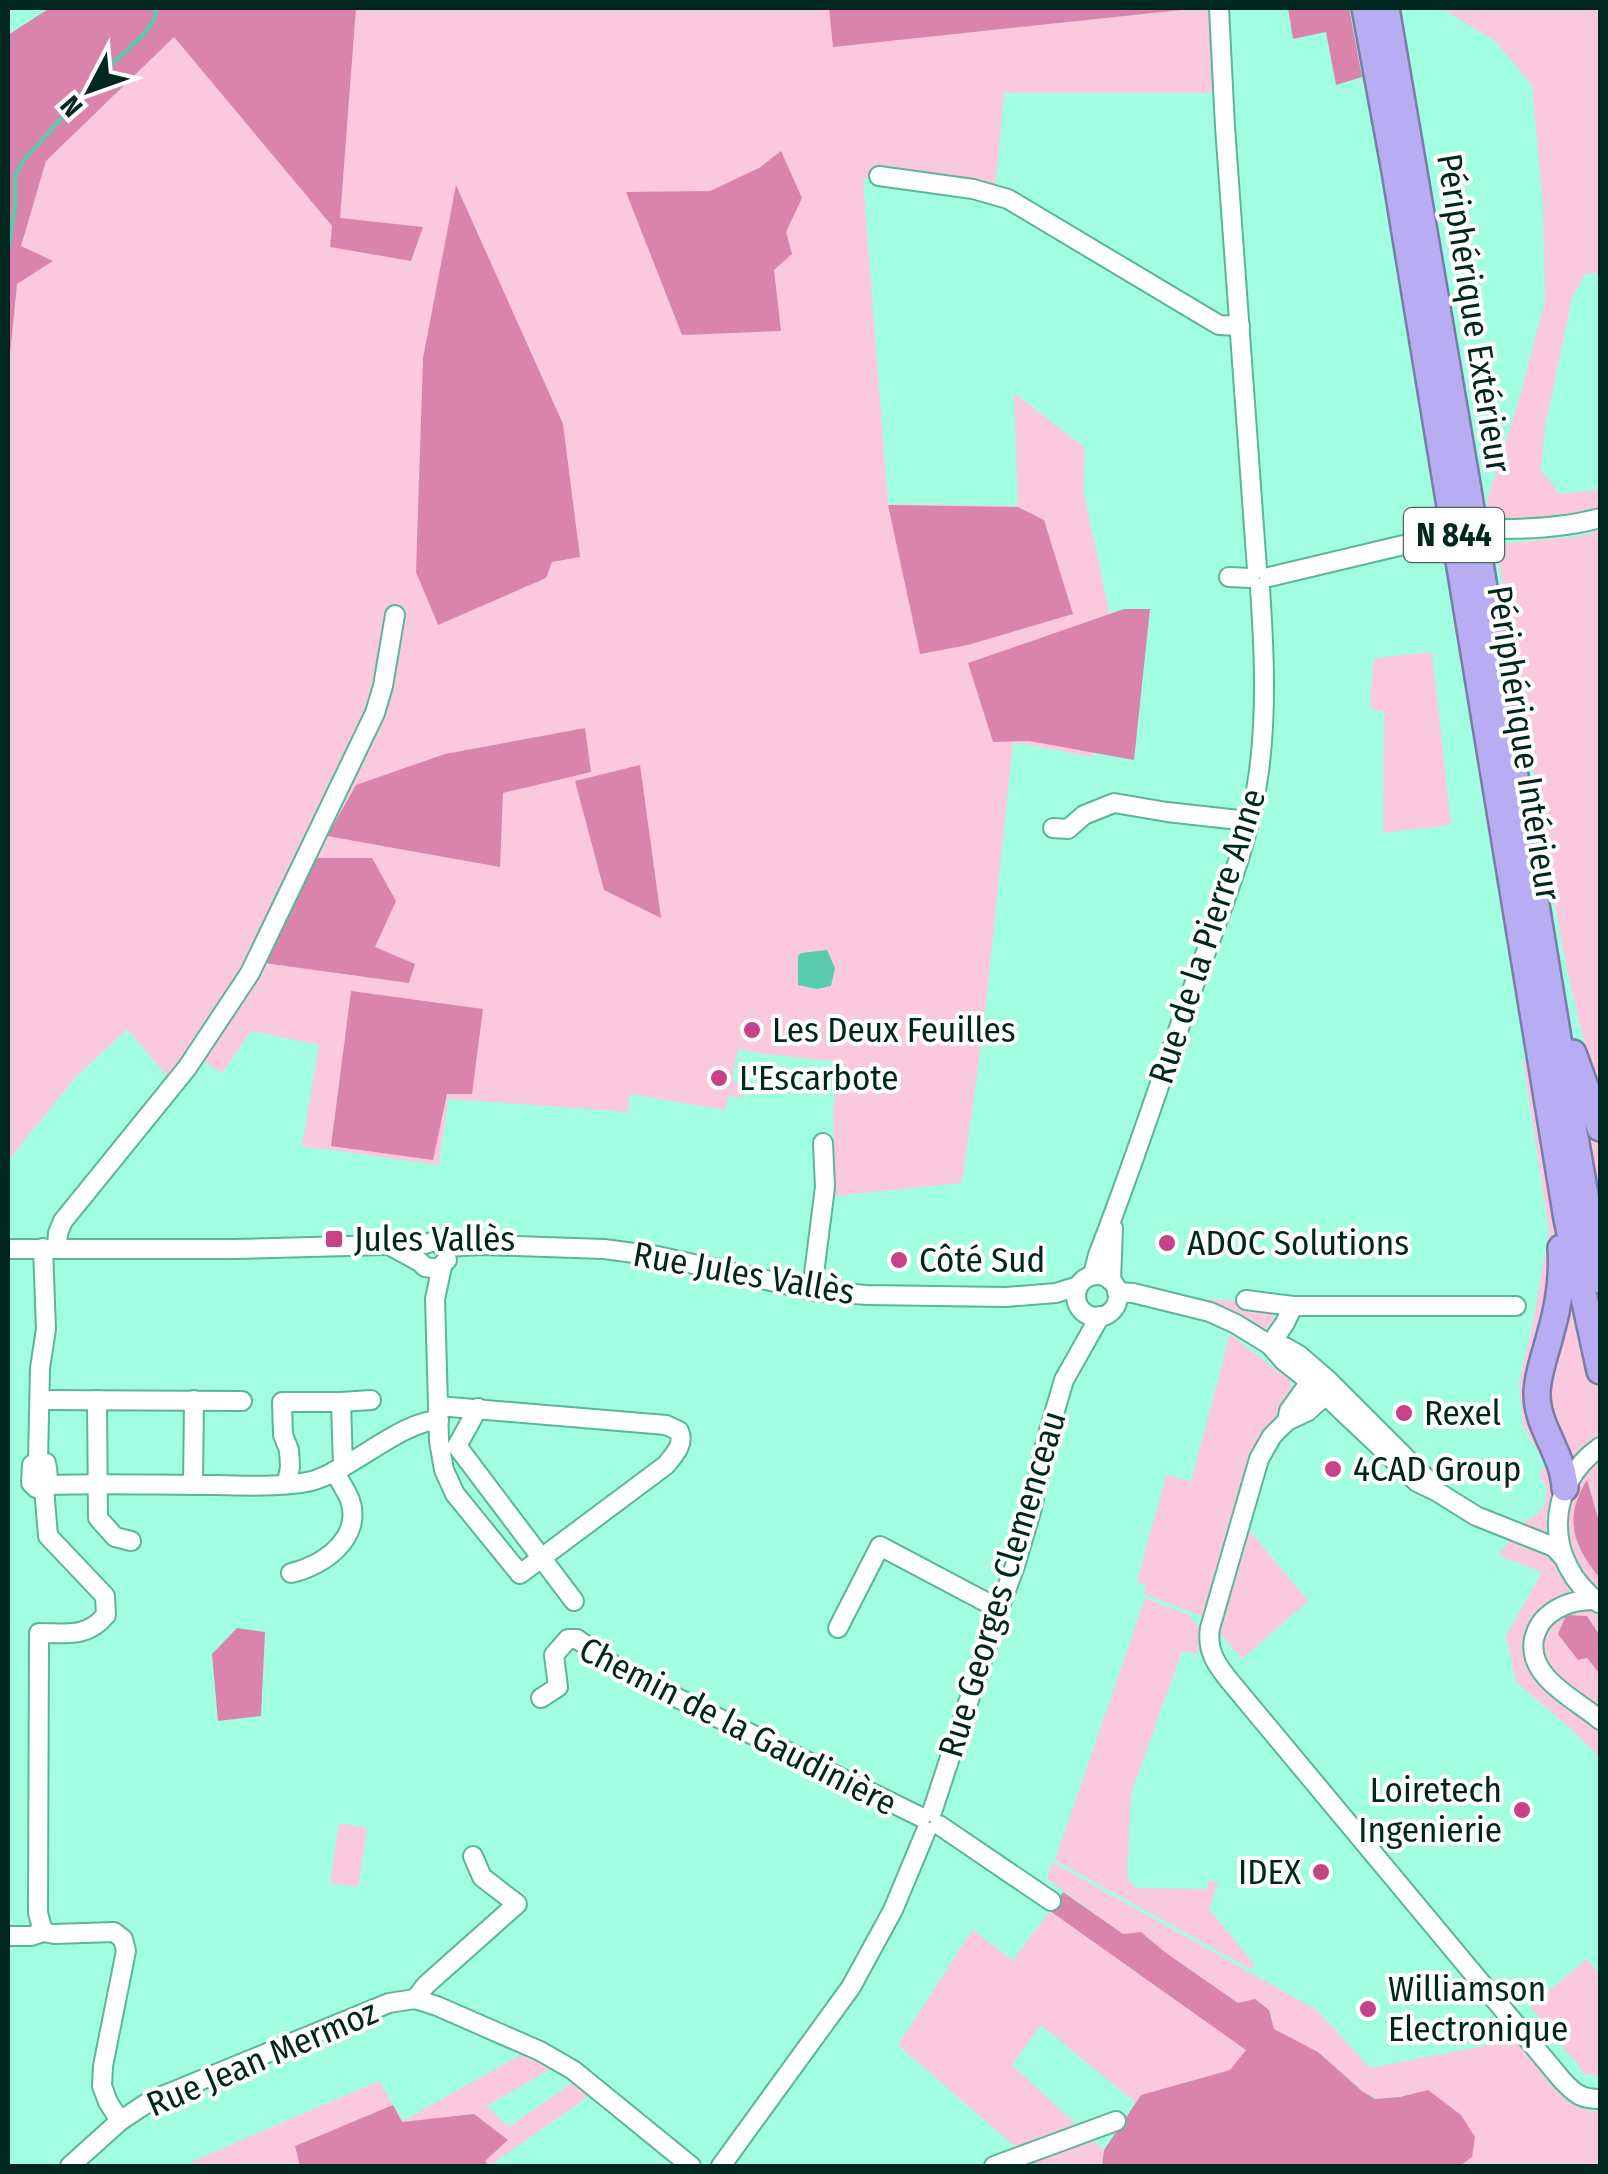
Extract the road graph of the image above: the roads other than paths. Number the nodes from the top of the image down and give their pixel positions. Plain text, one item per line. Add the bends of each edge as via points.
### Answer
1 (1219, 8) edge
2 (1366, 8) edge
3 (1386, 8) edge
4 (879, 176) dead end
5 (1240, 326) junction
6 (1600, 518) edge
7 (1502, 529) dead end
8 (1438, 537) dead end
9 (1230, 577) dead end
10 (1259, 578) junction
11 (394, 615) dead end
12 (1248, 821) junction
13 (1053, 828) dead end
14 (1546, 969) junction
15 (1600, 1128) edge
16 (823, 1143) dead end
17 (1567, 1219) junction
18 (8, 1248) edge
19 (50, 1248) junction
20 (434, 1258) junction
21 (1600, 1280) edge
22 (812, 1290) junction
23 (1097, 1297) junction
24 (1246, 1300) dead end
25 (1293, 1306) junction
26 (1516, 1306) dead end
27 (1270, 1344) junction
28 (1600, 1371) edge
29 (1323, 1390) junction
30 (40, 1400) junction
31 (98, 1400) junction
32 (194, 1400) junction
33 (371, 1400) dead end
34 (242, 1401) dead end
35 (341, 1402) junction
36 (478, 1408) junction
37 (438, 1413) junction
38 (1594, 1451) edge
39 (338, 1469) junction
40 (287, 1483) junction
41 (98, 1484) junction
42 (193, 1485) junction
43 (46, 1486) junction
44 (1565, 1488) junction
45 (1558, 1515) junction
46 (1516, 1532) junction
47 (131, 1541) dead end
48 (542, 1558) junction
49 (1567, 1565) junction
50 (291, 1573) dead end
51 (574, 1602) dead end
52 (1598, 1602) edge
53 (1558, 1608) junction
54 (998, 1609) junction
55 (838, 1628) dead end
56 (541, 1698) dead end
57 (1600, 1720) edge
58 (929, 1821) junction
59 (474, 1856) dead end
60 (1052, 1902) dead end
61 (43, 1932) junction
62 (8, 1936) edge
63 (415, 2000) junction
64 (1600, 2099) edge
65 (120, 2121) junction
66 (1116, 2122) dead end
67 (70, 2166) edge
68 (692, 2166) edge
69 (721, 2166) edge
70 (994, 2166) edge

1 - 5 street, Rue de la Pierre Anne
2 - 17 highway, Périphérique Intérieur / N 844
3 - 14 highway, Périphérique Extérieur / N 844
4 - 5 street via 1008,199 1219,325
5 - 10 street, Rue de la Pierre Anne
6 - 7 street
8 - 10 street
9 - 10 street
10 - 12 street, Rue de la Pierre Anne via 1264,720
11 - 19 street via 375,713 250,973 187,1068 62,1221
12 - 13 street via 1114,803 1068,829
12 - 23 street, Rue de la Pierre Anne via 1113,1217
14 - 15 highway via 1558,986
14 - 21 highway, Périphérique Extérieur / N 844
16 - 22 street via 825,1187
17 - 28 highway, Périphérique Intérieur / N 844
17 - 44 highway via 1560,1236 1561,1289 1537,1391
18 - 19 street
19 - 20 street via 388,1244
19 - 30 street
20 - 22 street, Rue Jules Vallès via 483,1245 604,1248
20 - 37 street
22 - 23 street, Rue Jules Vallès
23 - 27 street, Rue Jules Vallès via 1133,1292 1210,1312
23 - 54 street, Rue Georges Clemenceau via 1064,1380
24 - 25 street
25 - 26 street
25 - 27 street
27 - 29 street, Rue Jules Vallès via 1285,1346
29 - 46 street, Rue Jules Vallès via 1399,1449 1436,1492
29 - 64 street via 1304,1390 1259,1459 1210,1628 1212,1656 1562,2080 1577,2096
30 - 31 street
30 - 43 street via 38,1461 48,1469
31 - 32 street
31 - 41 street
32 - 34 street
32 - 42 street
33 - 35 street
35 - 39 street
35 - 40 street via 282,1402
36 - 37 street
36 - 48 street via 456,1446
36 - 48 street via 666,1425 682,1437 666,1465
37 - 39 street
37 - 48 street via 444,1470 455,1494 520,1574
38 - 44 street
39 - 40 street via 314,1481
39 - 50 street via 351,1503 344,1540 311,1568
40 - 42 street
41 - 42 street
41 - 43 street
41 - 47 street via 98,1518 115,1536
43 - 61 street via 48,1536 105,1596 106,1615 84,1632 39,1634
44 - 45 street
45 - 46 street via 1538,1530
45 - 49 street
46 - 49 street, Rue Jules Vallès via 1554,1547
48 - 51 street
49 - 52 street
49 - 53 street
52 - 53 street
53 - 57 street via 1538,1626 1537,1664
54 - 55 street via 880,1546
54 - 58 street, Rue Georges Clemenceau
56 - 58 street, Chemin de la Gaudinière via 558,1687 554,1655 568,1639 578,1639 620,1670
58 - 60 street
58 - 69 street, Rue Georges Clemenceau via 852,1987
59 - 63 street, Rue Jean Mermoz via 482,1877 517,1904
61 - 62 street
61 - 65 street via 114,1932 123,1940 102,2086
63 - 65 street, Rue Jean Mermoz via 389,2004 228,2067
63 - 68 street, Rue Jean Mermoz via 573,2070
65 - 67 street, Rue Jean Mermoz
66 - 70 street

